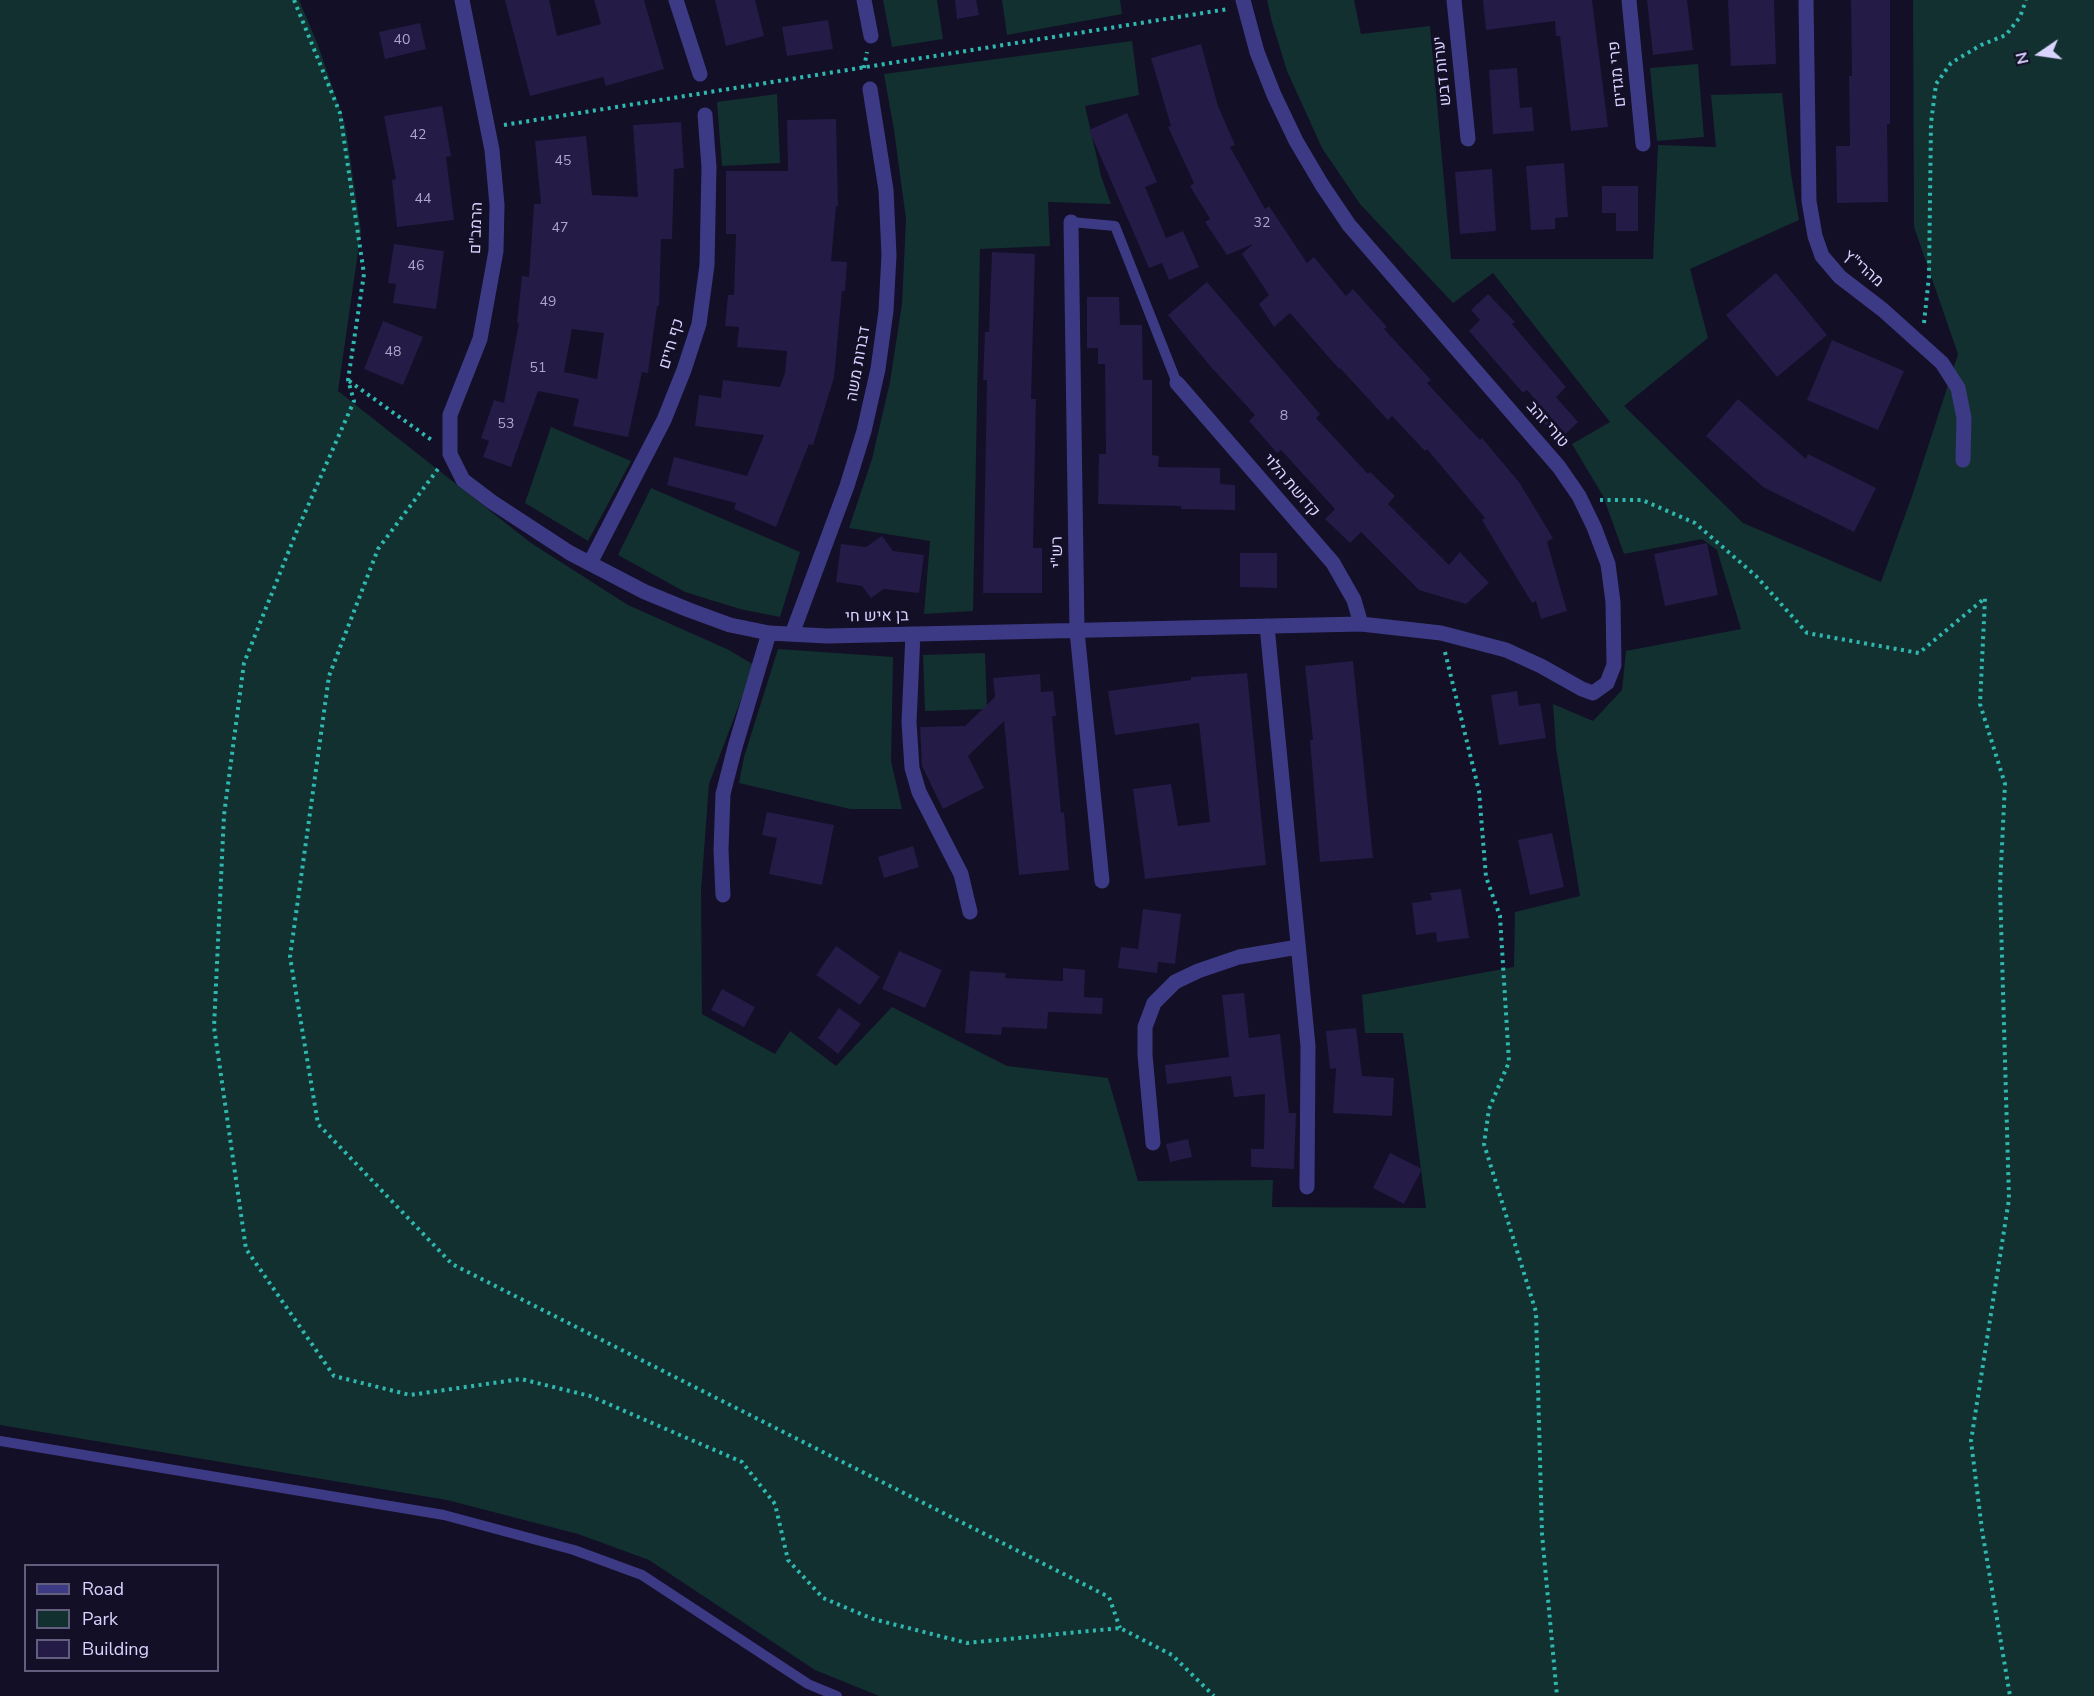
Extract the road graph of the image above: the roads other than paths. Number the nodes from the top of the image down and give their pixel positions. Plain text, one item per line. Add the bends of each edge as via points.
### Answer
1 (462, 0) edge
2 (676, 0) edge
3 (864, 0) edge
4 (1454, 0) edge
5 (1629, 0) edge
6 (1806, 0) edge
7 (1243, 3) edge
8 (871, 36) road end
9 (700, 74) road end
10 (870, 89) road end
11 (705, 115) road end
12 (1468, 139) dead end
13 (1643, 144) dead end
14 (1071, 222) joint
15 (1177, 383) joint
16 (450, 454) joint
17 (1963, 460) dead end
18 (590, 563) junction
19 (1361, 624) junction
20 (1267, 627) junction
21 (1077, 631) junction
22 (769, 633) junction
23 (792, 634) junction
24 (913, 634) junction
25 (1102, 881) dead end
26 (723, 895) dead end
27 (970, 912) dead end
28 (1298, 947) junction
29 (1153, 1143) dead end
30 (1307, 1187) dead end
31 (0, 1441) edge
32 (837, 1696) edge

1 - 16 street, הרמב"ם via 492,150 496,251 480,339 450,415
2 - 9 street
3 - 8 street
4 - 12 street, יערות דבש
5 - 13 street, פרי מגדים
6 - 17 street, מהרי"ץ via 1809,201 1815,236 1822,256 1840,277 1942,363 1958,388 1964,418
7 - 19 street, טורי זהב via 1274,95 1327,193 1349,225 1559,467 1581,500 1608,564 1614,602 1614,665 1606,683 1593,693 1506,650 1441,633
10 - 23 street, דברות משה via 886,190 889,255 878,369 850,475
11 - 18 street, כף חיים via 709,222 699,324 664,420
14 - 15 lane via 1115,226
14 - 21 street, רש"י
15 - 19 street, קדושת הלוי via 1333,563 1354,600
16 - 18 street, בן איש חי via 463,480
18 - 22 street, בן איש חי via 689,610 730,625
19 - 20 street, בן איש חי
20 - 21 street, בן איש חי
20 - 28 street
21 - 24 street, בן איש חי
21 - 25 street, רש"י
22 - 23 street, בן איש חי
22 - 26 street via 723,794
23 - 24 street, בן איש חי
24 - 27 street via 909,722 912,768 919,792 961,874
28 - 29 street via 1239,957 1198,971 1175,982 1154,1003 1145,1027
28 - 30 street via 1308,1046
31 - 32 lane via 444,1515 574,1550 642,1575 808,1684

